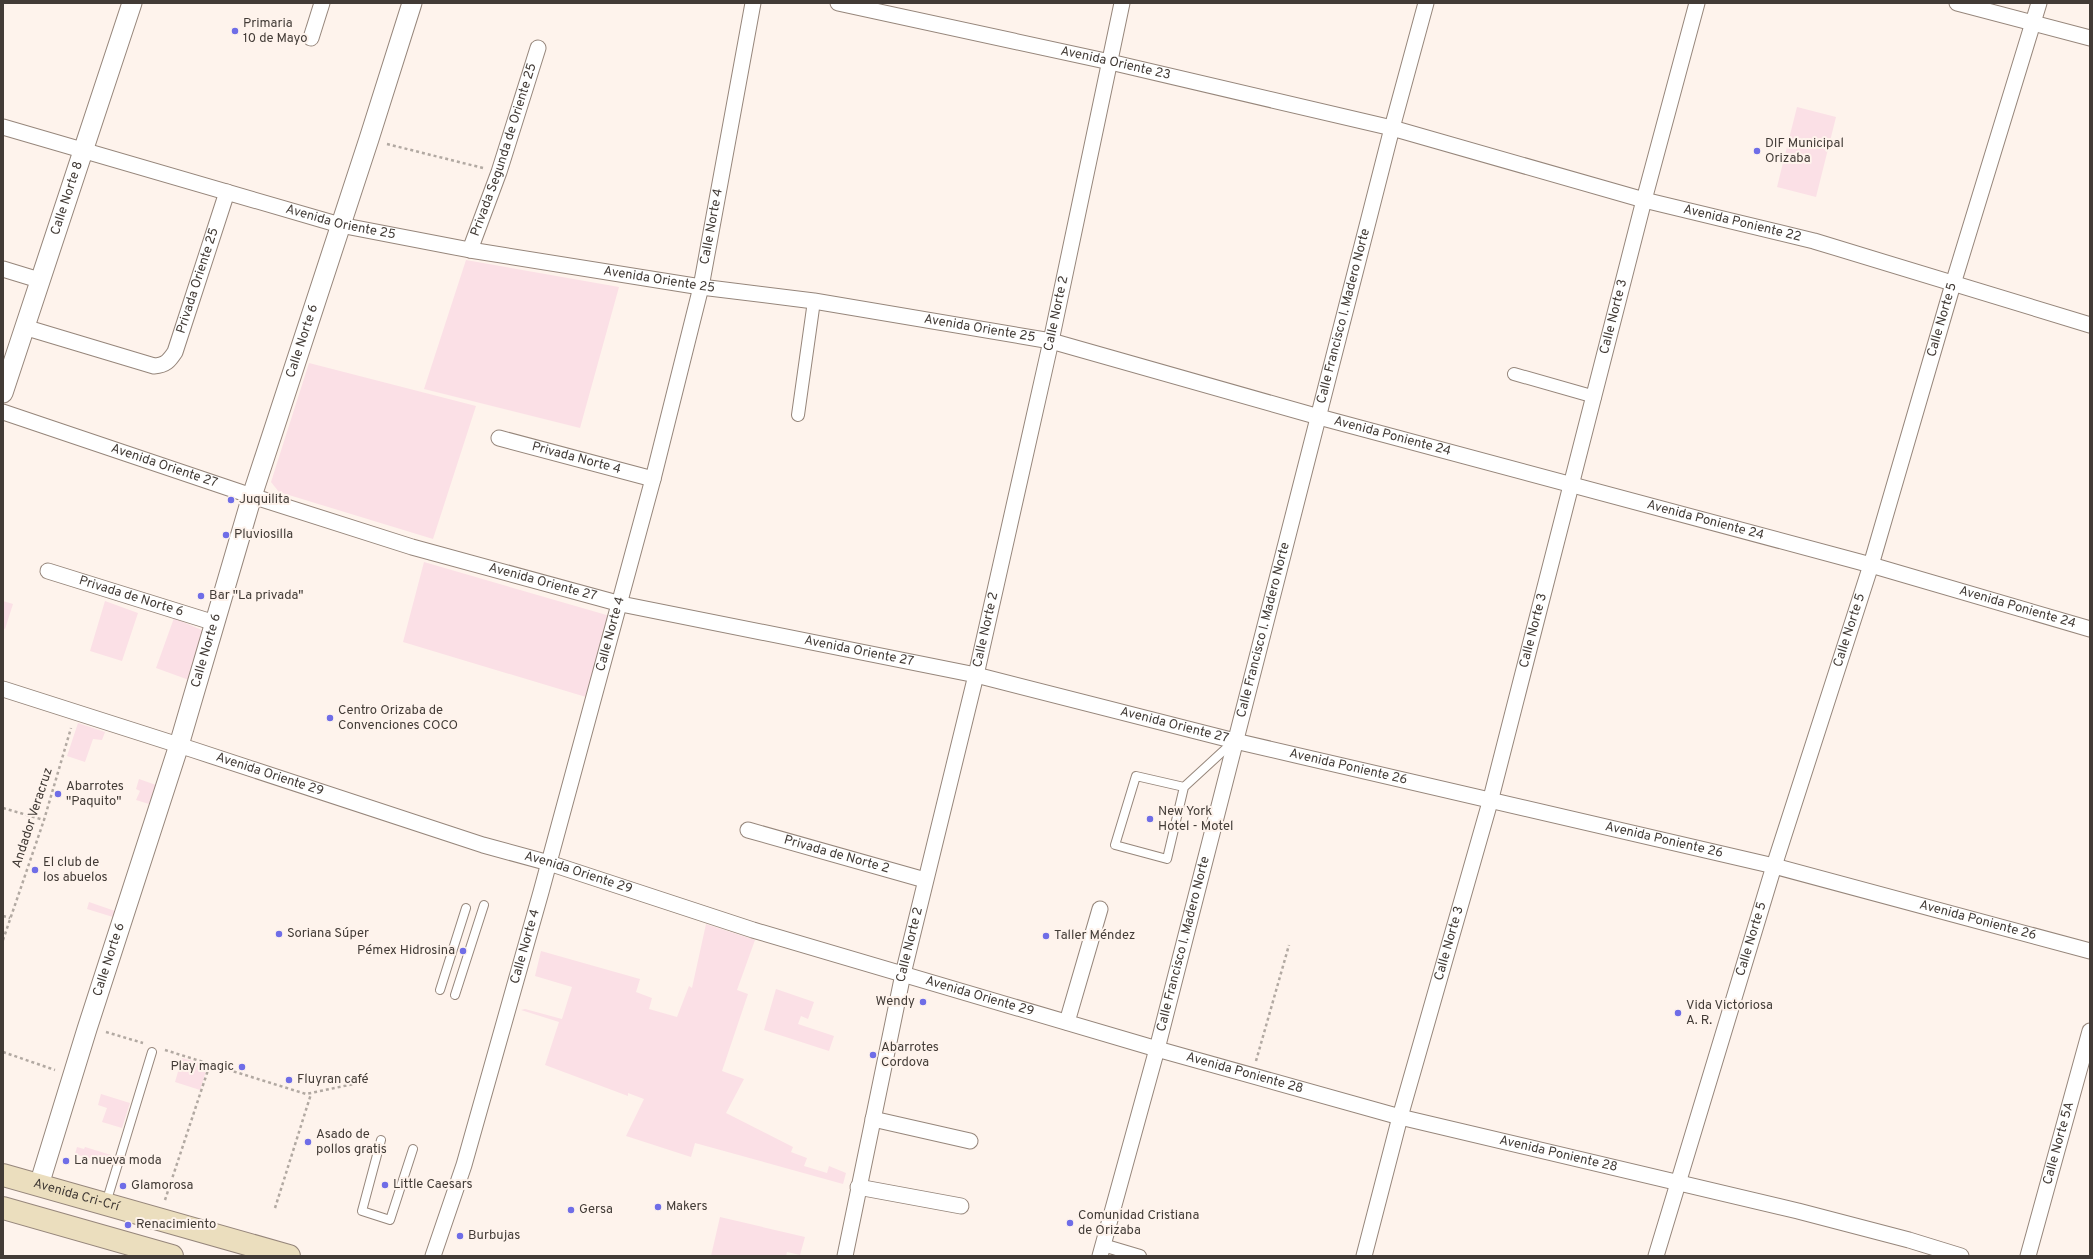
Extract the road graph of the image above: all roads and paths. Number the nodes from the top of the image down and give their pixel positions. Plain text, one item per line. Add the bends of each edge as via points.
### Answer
1 (132, 3) edge
2 (322, 3) edge
3 (412, 3) edge
4 (753, 3) edge
5 (838, 3) edge
6 (1122, 3) edge
7 (1426, 3) edge
8 (1697, 3) edge
9 (1957, 3) edge
10 (2039, 3) edge
11 (2033, 22) junction
12 (310, 38) dead end
13 (2090, 38) edge
14 (538, 48) dead end
15 (1110, 62) junction
16 (3, 127) edge
17 (1392, 128) junction
18 (369, 139) junction
19 (83, 151) junction
20 (499, 172) junction
21 (227, 192) junction
22 (1644, 200) junction
23 (340, 225) junction
24 (470, 250) junction
25 (3, 269) edge
26 (40, 280) junction
27 (1953, 284) junction
28 (701, 287) junction
29 (814, 301) junction
30 (2090, 325) edge
31 (24, 328) junction
32 (1051, 340) junction
33 (1514, 374) dead end
34 (3, 394) edge
35 (1594, 397) junction
36 (3, 412) edge
37 (798, 415) dead end
38 (1319, 417) junction
39 (499, 438) dead end
40 (653, 479) junction
41 (1571, 484) junction
42 (252, 496) junction
43 (1870, 565) junction
44 (48, 571) dead end
45 (621, 604) junction
46 (214, 623) junction
47 (2090, 629) edge
48 (976, 675) junction
49 (3, 689) edge
50 (72, 724) dead end
51 (1235, 741) junction
52 (179, 745) junction
53 (1184, 786) junction
54 (1490, 802) junction
55 (3, 808) edge
56 (44, 820) junction
57 (748, 830) dead end
58 (549, 863) junction
59 (1774, 866) junction
60 (925, 880) junction
61 (484, 905) dead end
62 (466, 908) dead end
63 (1100, 909) dead end
64 (3, 916) edge
65 (10, 918) junction
66 (3, 940) edge
67 (1289, 944) dead end
68 (2090, 952) edge
69 (903, 974) junction
70 (440, 990) dead end
71 (455, 995) dead end
72 (1067, 1022) junction
73 (2090, 1031) edge
74 (110, 1033) dead end
75 (147, 1045) dead end
76 (161, 1049) dead end
77 (1157, 1049) junction
78 (3, 1052) edge
79 (152, 1052) dead end
80 (210, 1064) junction
81 (1252, 1074) junction
82 (73, 1076) junction
83 (352, 1080) dead end
84 (368, 1081) dead end
85 (352, 1084) junction
86 (313, 1089) dead end
87 (313, 1093) junction
88 (1400, 1117) junction
89 (873, 1120) junction
90 (382, 1140) dead end
91 (970, 1141) dead end
92 (413, 1149) dead end
93 (3, 1175) edge
94 (1678, 1182) junction
95 (39, 1185) junction
96 (858, 1187) junction
97 (106, 1203) junction
98 (961, 1206) dead end
99 (3, 1208) edge
100 (275, 1208) dead end
101 (159, 1218) junction
102 (236, 1248) edge
103 (1101, 1250) edge
104 (172, 1256) edge
105 (289, 1256) edge
106 (433, 1256) edge
107 (845, 1256) edge
108 (1140, 1256) edge
109 (1364, 1256) edge
110 (1656, 1256) edge
111 (1961, 1256) edge
112 (2028, 1256) edge

1 - 19 street, Calle Norte 8
2 - 12 street
3 - 18 street, Calle Norte 6
4 - 28 street, Calle Norte 4
5 - 15 street, Avenida Oriente 23
6 - 15 street, Calle Norte 2
7 - 17 street, Calle Francisco I. Madero Norte
8 - 22 street, Calle Norte 3
9 - 11 street
10 - 11 street, Calle Norte 5
11 - 13 street
11 - 27 street, Calle Norte 5
14 - 20 street, Privada Segunda de Oriente 25
15 - 17 street, Avenida Oriente 23
15 - 32 street, Calle Norte 2
16 - 19 street, Avenida Oriente 25
17 - 22 street, Avenida Poniente 22
17 - 38 street, Calle Francisco I. Madero Norte
18 - 20 path
18 - 23 street, Calle Norte 6
19 - 21 street, Avenida Oriente 25
19 - 26 street, Calle Norte 8
20 - 24 street, Privada Segunda de Oriente 25
21 - 23 street, Avenida Oriente 25
21 - 31 street, Privada Oriente 25 via 170,361 154,366
22 - 27 street, Avenida Poniente 22 via 1814,241
22 - 35 street, Calle Norte 3
23 - 24 street, Avenida Oriente 25
23 - 42 street, Calle Norte 6
24 - 28 street, Avenida Oriente 25
25 - 26 street
26 - 31 street, Calle Norte 8
27 - 30 street, Avenida Poniente 22
27 - 43 street, Calle Norte 5
28 - 29 street, Avenida Oriente 25
28 - 40 street, Calle Norte 4
29 - 32 street, Avenida Oriente 25
29 - 37 street
31 - 34 street, Calle Norte 8
32 - 38 street, Avenida Oriente 25
32 - 48 street, Calle Norte 2
33 - 35 street
35 - 41 street, Calle Norte 3
36 - 42 street, Avenida Oriente 27
38 - 41 street, Avenida Poniente 24
38 - 51 street, Calle Francisco I. Madero Norte
39 - 40 street, Privada Norte 4
40 - 45 street, Calle Norte 4
41 - 43 street, Avenida Poniente 24
41 - 54 street, Calle Norte 3
42 - 45 street, Avenida Oriente 27 via 412,547
42 - 46 street, Calle Norte 6
43 - 47 street, Avenida Poniente 24
43 - 59 street, Calle Norte 5
44 - 46 street, Privada de Norte 6
45 - 48 street, Avenida Oriente 27
45 - 58 street, Calle Norte 4
46 - 52 street, Calle Norte 6
48 - 51 street, Avenida Oriente 27
48 - 60 street, Calle Norte 2
49 - 52 street, Avenida Oriente 29
50 - 56 path, Andador Veracruz
51 - 53 lane
51 - 54 street, Avenida Poniente 26
51 - 77 street, Calle Francisco I. Madero Norte
52 - 58 street, Avenida Oriente 29 via 483,845
52 - 82 street, Calle Norte 6
53 - 53 lane via 1136,776 1115,845 1167,859
54 - 59 street, Avenida Poniente 26
54 - 88 street, Calle Norte 3
55 - 56 path
56 - 65 path, Andador Veracruz
57 - 60 street, Privada de Norte 2
58 - 69 street, Avenida Oriente 29 via 753,930
58 - 106 street, Calle Norte 4 via 464,1165
59 - 68 street, Avenida Poniente 26
59 - 94 street, Calle Norte 5
60 - 69 street, Calle Norte 2
61 - 71 lane
62 - 70 lane
63 - 72 street
64 - 65 path
65 - 66 path, Andador Veracruz
67 - 81 path
69 - 72 street, Avenida Oriente 29
69 - 89 street, Calle Norte 2
72 - 77 street, Avenida Oriente 29
73 - 112 street, Calle Norte 5A
74 - 75 path
76 - 80 path
77 - 81 street, Avenida Poniente 28
77 - 103 street, Calle Francisco I. Madero Norte
78 - 82 path
79 - 97 lane
80 - 87 path via 306,1094
80 - 101 path
81 - 88 street, Avenida Poniente 28
82 - 95 street, Calle Norte 6
83 - 85 path
84 - 85 path
85 - 87 path
86 - 87 path
87 - 100 path
88 - 94 street, Avenida Poniente 28
88 - 109 street, Calle Norte 3
89 - 91 street
89 - 96 street, Calle Norte 2
90 - 92 lane via 362,1211 390,1220
93 - 95 main road, Avenida Cri-Crí
94 - 110 street, Calle Norte 5
94 - 111 street, Avenida Poniente 28 via 1901,1238
95 - 97 main road, Avenida Cri-Crí
96 - 98 street
96 - 107 street, Calle Norte 2
97 - 101 main road, Avenida Cri-Crí
99 - 104 main road
101 - 102 main road, Avenida Cri-Crí
102 - 105 main road, Avenida Cri-Crí
103 - 108 street

